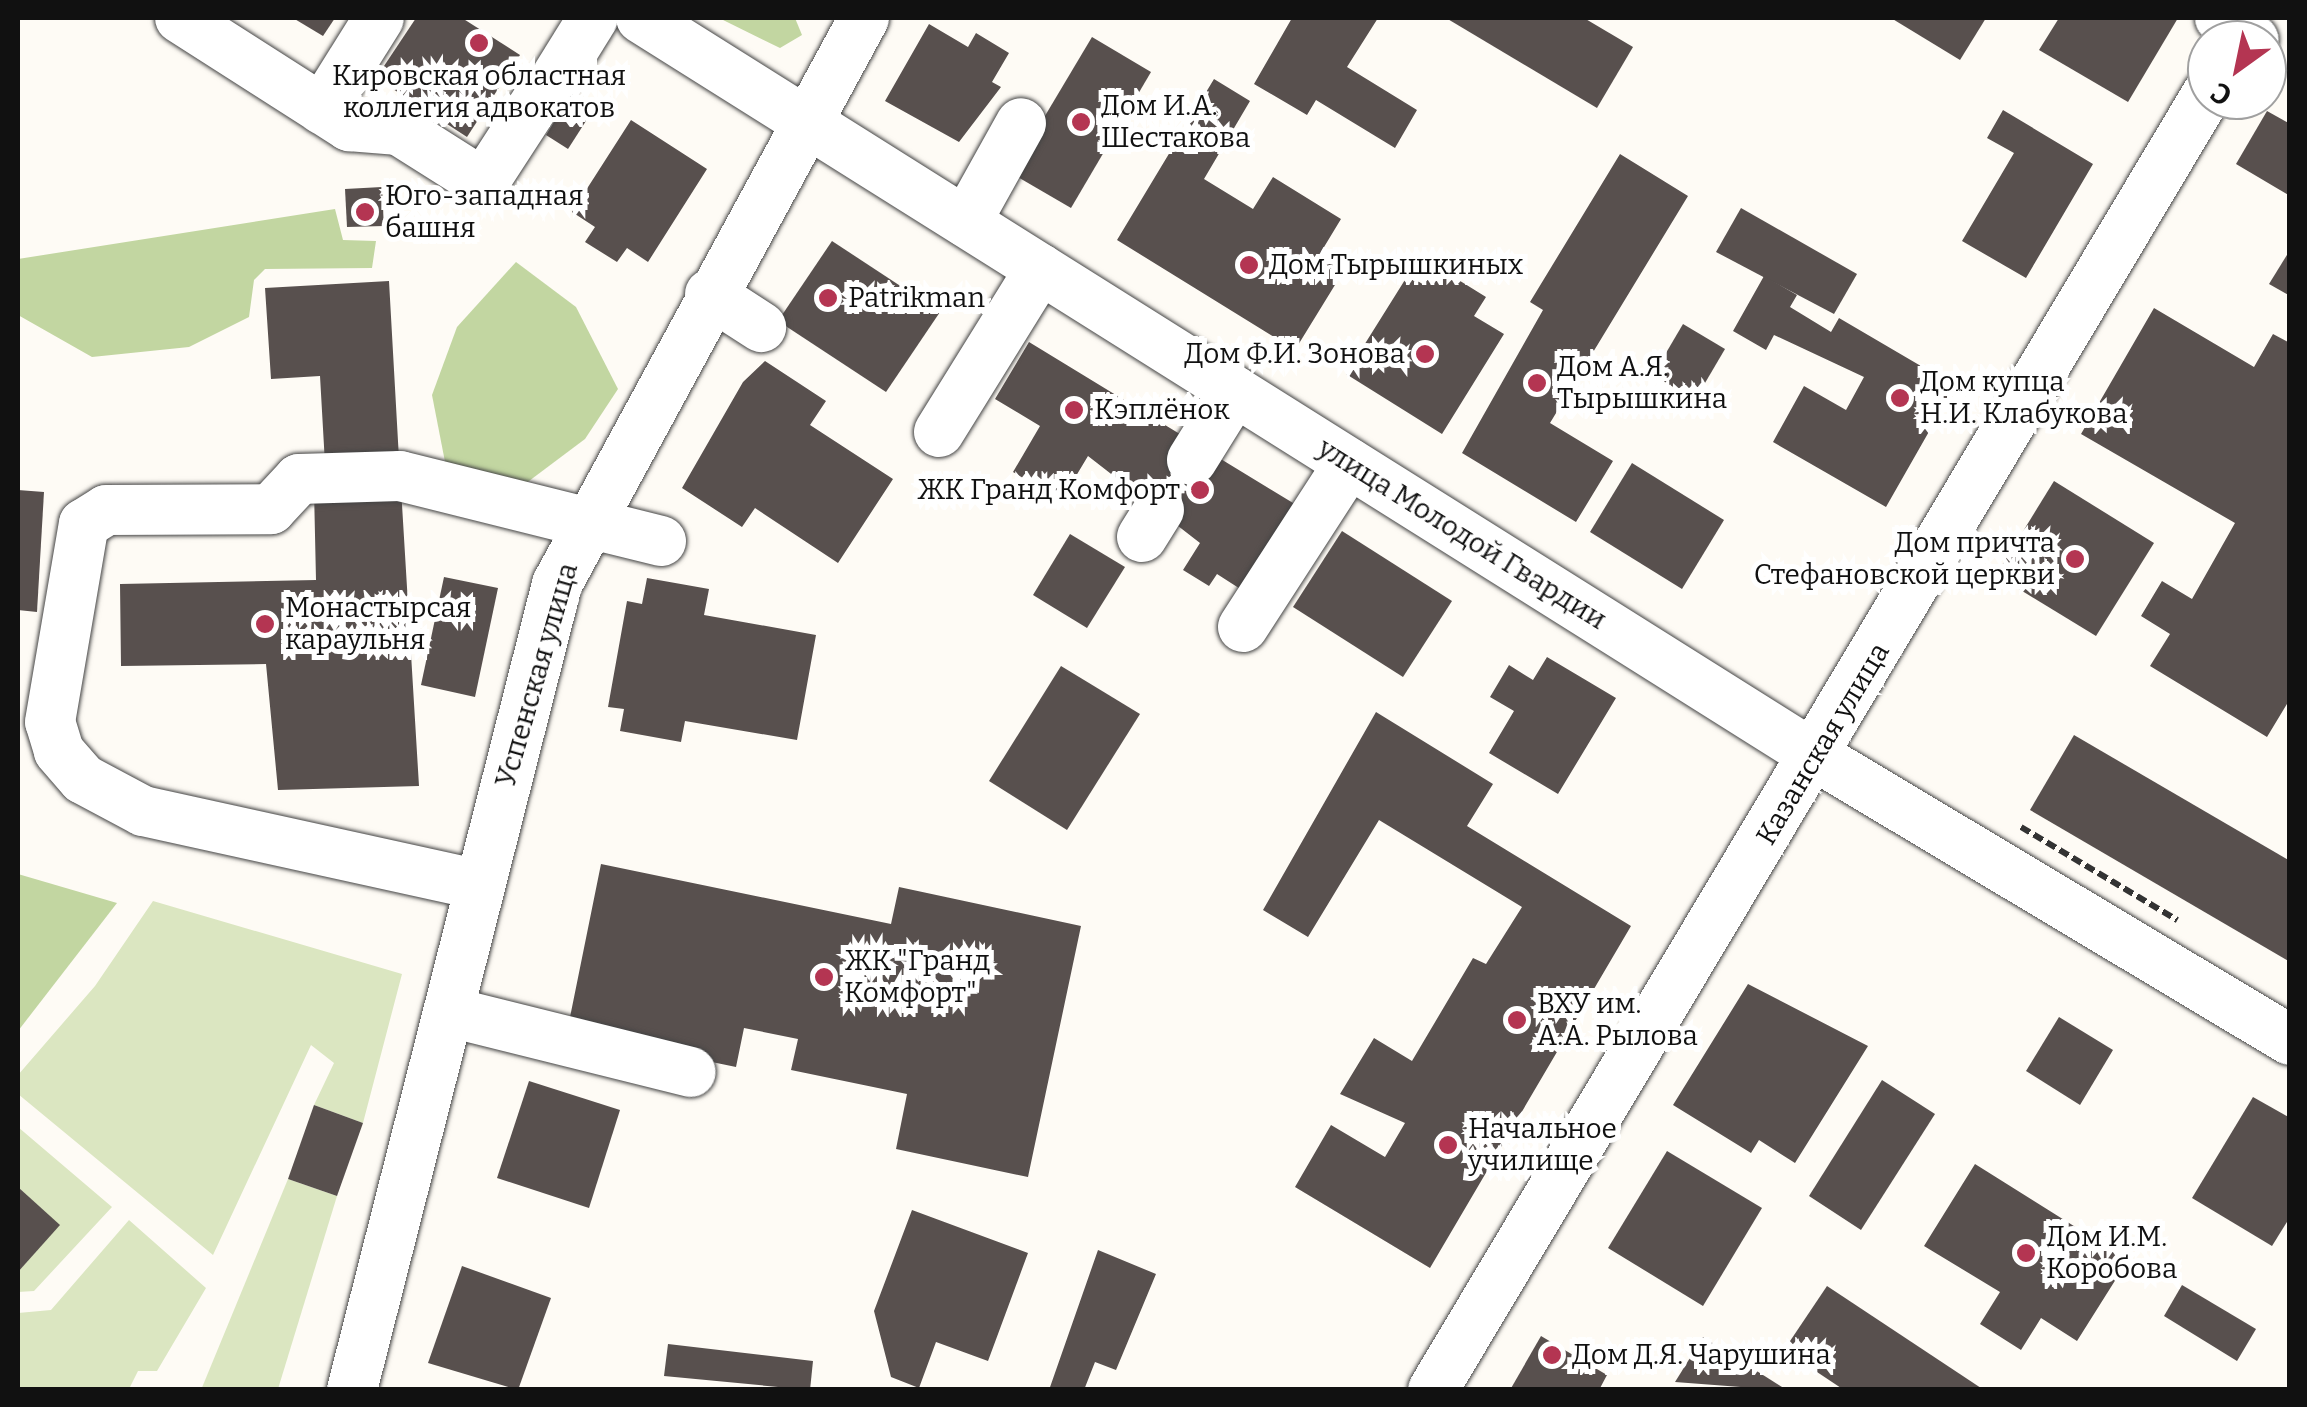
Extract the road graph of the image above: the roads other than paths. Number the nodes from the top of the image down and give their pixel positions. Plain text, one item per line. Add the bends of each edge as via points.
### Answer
1 (180, 18) edge
2 (378, 18) edge
3 (593, 18) edge
4 (641, 18) edge
5 (864, 18) edge
6 (322, 109) junction
7 (802, 119) junction
8 (2192, 120) edge
9 (1021, 123) dead end
10 (966, 222) junction
11 (1040, 269) junction
12 (710, 294) junction
13 (761, 328) dead end
14 (1235, 391) junction
15 (939, 432) dead end
16 (1192, 460) dead end
17 (1349, 462) junction
18 (586, 520) junction
19 (661, 542) dead end
20 (1243, 627) dead end
21 (1816, 757) junction
22 (480, 885) junction
23 (450, 1012) junction
24 (2290, 1040) edge
25 (690, 1072) dead end
26 (352, 1390) edge
27 (1432, 1390) edge

1 - 6 street
2 - 6 street
3 - 6 street via 488,176 475,178 399,130 349,126
4 - 7 street, улица Молодой Гвардии
5 - 7 street, Успенская улица
7 - 10 street, улица Молодой Гвардии
7 - 12 street, Успенская улица
8 - 21 street, Казанская улица
9 - 10 street
10 - 11 street, улица Молодой Гвардии
11 - 14 street, улица Молодой Гвардии
11 - 15 street
12 - 13 street
12 - 18 street, Успенская улица
14 - 16 street
14 - 17 street, улица Молодой Гвардии
17 - 20 street
17 - 21 street, улица Молодой Гвардии
18 - 19 street
18 - 22 street, Успенская улица via 556,584
18 - 22 street via 400,476 298,479 272,508 106,510 84,524 74,549 50,722 58,751 83,778 143,811
21 - 24 street, улица Молодой Гвардии
21 - 27 street, Казанская улица
22 - 23 street, Успенская улица
23 - 25 street
23 - 26 street, Успенская улица

